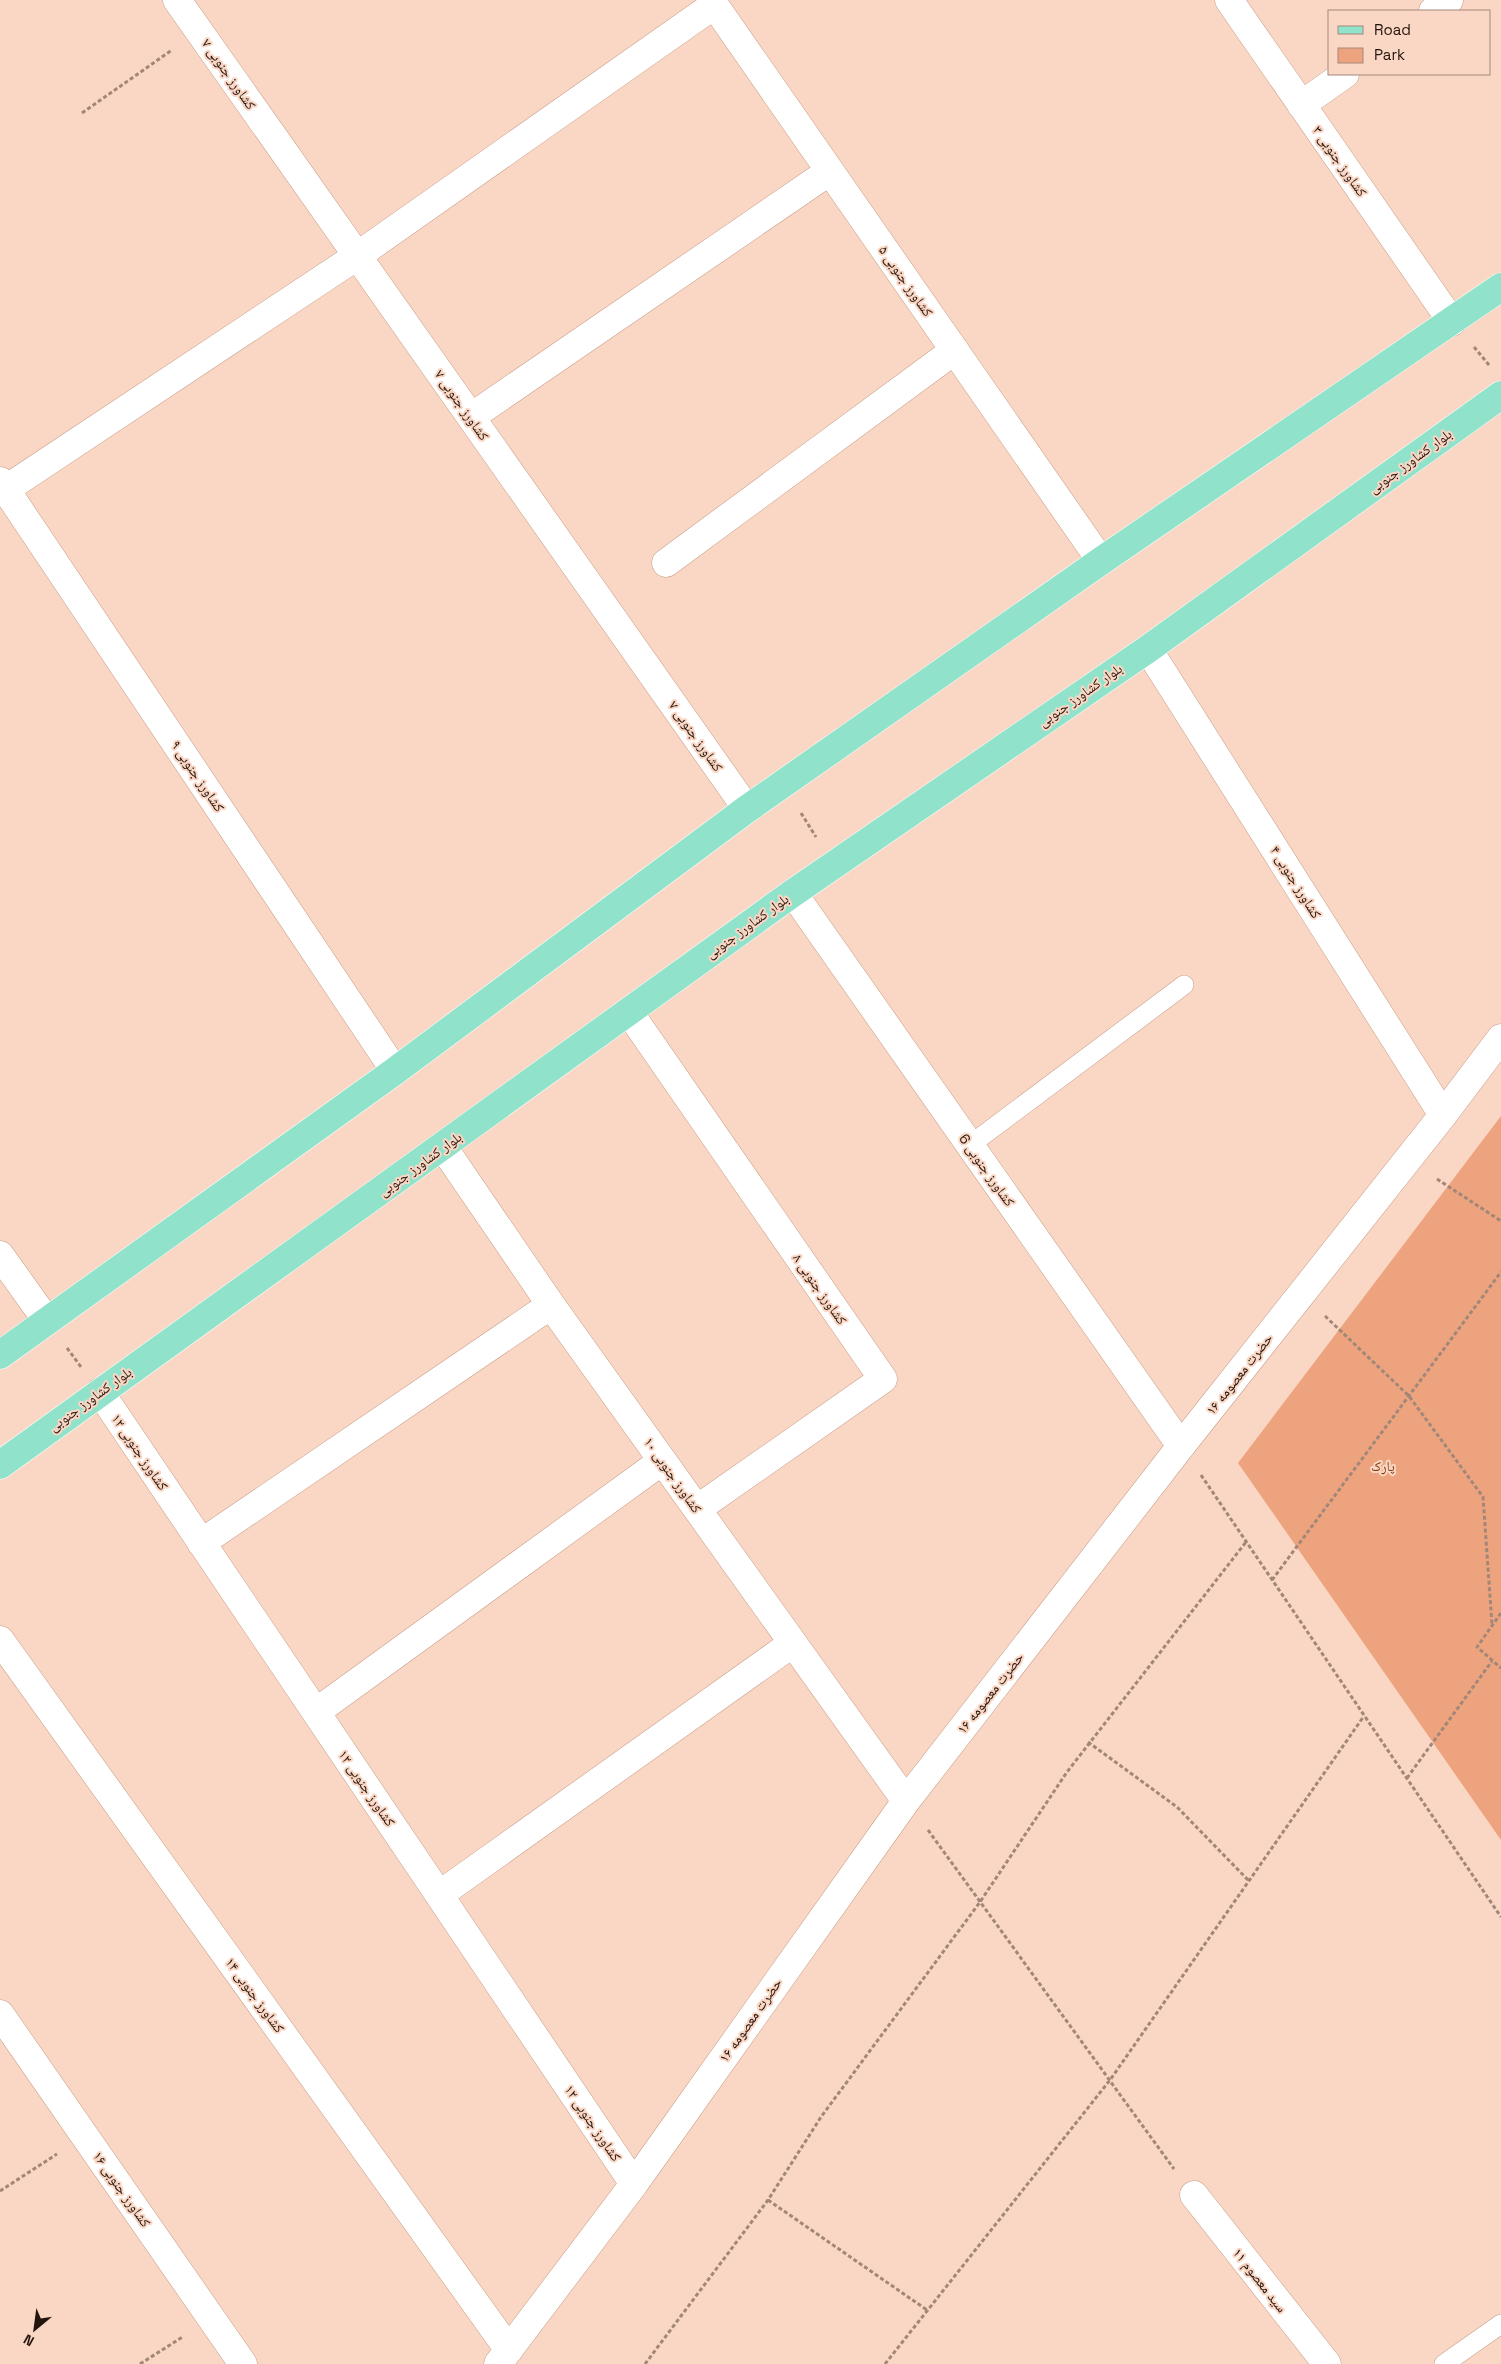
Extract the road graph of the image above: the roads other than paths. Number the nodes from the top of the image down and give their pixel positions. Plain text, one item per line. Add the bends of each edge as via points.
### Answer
1 (178, 0) edge
2 (1229, 0) edge
3 (1449, 0) edge
4 (712, 2) edge
5 (1434, 10) edge
6 (1344, 75) edge
7 (1301, 105) junction
8 (830, 171) junction
9 (357, 256) junction
10 (1501, 287) edge
11 (1452, 322) junction
12 (955, 350) junction
13 (1498, 383) edge
14 (471, 417) junction
15 (3, 485) edge
16 (1101, 561) junction
17 (666, 563) dead end
18 (1148, 648) junction
19 (747, 809) junction
20 (793, 893) junction
21 (1184, 985) dead end
22 (629, 1012) junction
23 (1501, 1038) edge
24 (395, 1071) junction
25 (1444, 1115) junction
26 (970, 1145) junction
27 (443, 1147) junction
28 (0, 1255) edge
29 (550, 1305) junction
30 (47, 1321) junction
31 (0, 1354) edge
32 (100, 1392) junction
33 (1181, 1446) junction
34 (662, 1461) junction
35 (0, 1466) edge
36 (697, 1509) junction
37 (201, 1543) junction
38 (0, 1640) edge
39 (793, 1643) junction
40 (316, 1712) junction
41 (906, 1801) junction
42 (439, 1894) junction
43 (0, 2014) edge
44 (634, 2184) junction
45 (1194, 2195) road end
46 (1501, 2324) edge
47 (504, 2357) edge
48 (243, 2364) edge
49 (1326, 2364) edge
50 (1444, 2364) edge

1 - 9 street, کشاورز جنوبی ۷
2 - 7 street, کشاورز جنوبی ۳
3 - 5 street
4 - 8 street, کشاورز جنوبی ۵
4 - 9 street
6 - 7 street
7 - 11 street, کشاورز جنوبی ۳
8 - 12 street, کشاورز جنوبی ۵
8 - 14 street
9 - 14 street, کشاورز جنوبی ۷
9 - 15 street
10 - 11 main road
11 - 16 main road
12 - 16 street, کشاورز جنوبی ۵
12 - 17 street
13 - 18 main road, بلوار کشاورز جنوبی
14 - 19 street, کشاورز جنوبی ۷
15 - 24 street, کشاورز جنوبی ۹
16 - 19 main road
18 - 20 main road, بلوار کشاورز جنوبی
18 - 25 street, کشاورز جنوبی ۴
19 - 24 main road
20 - 22 main road, بلوار کشاورز جنوبی
20 - 26 street, کشاورز جنوبی 6
21 - 26 lane
22 - 27 main road, بلوار کشاورز جنوبی
22 - 36 street, کشاورز جنوبی ۸ via 883,1379
23 - 25 street, حضرت معصومه ۱۶
24 - 30 main road
25 - 33 street, حضرت معصومه ۱۶
26 - 33 street, کشاورز جنوبی 6
27 - 29 street, کشاورز جنوبی ۱۰
27 - 32 main road, بلوار کشاورز جنوبی
28 - 30 street
29 - 34 street, کشاورز جنوبی ۱۰
29 - 37 street
30 - 31 main road
32 - 35 main road, بلوار کشاورز جنوبی
32 - 37 street, کشاورز جنوبی ۱۲
33 - 41 street, حضرت معصومه ۱۶
34 - 36 street, کشاورز جنوبی ۱۰
34 - 40 street
36 - 39 street, کشاورز جنوبی ۱۰
37 - 40 street, کشاورز جنوبی ۱۲
38 - 47 street, کشاورز جنوبی ۱۴
39 - 41 street, کشاورز جنوبی ۱۰
39 - 42 street
40 - 42 street, کشاورز جنوبی ۱۲
41 - 44 street, حضرت معصومه ۱۶
42 - 44 street, کشاورز جنوبی ۱۲
43 - 48 street, کشاورز جنوبی ۱۶
44 - 47 street, حضرت معصومه ۱۶
45 - 49 street, سید معصوم ۱۱
46 - 50 lane

